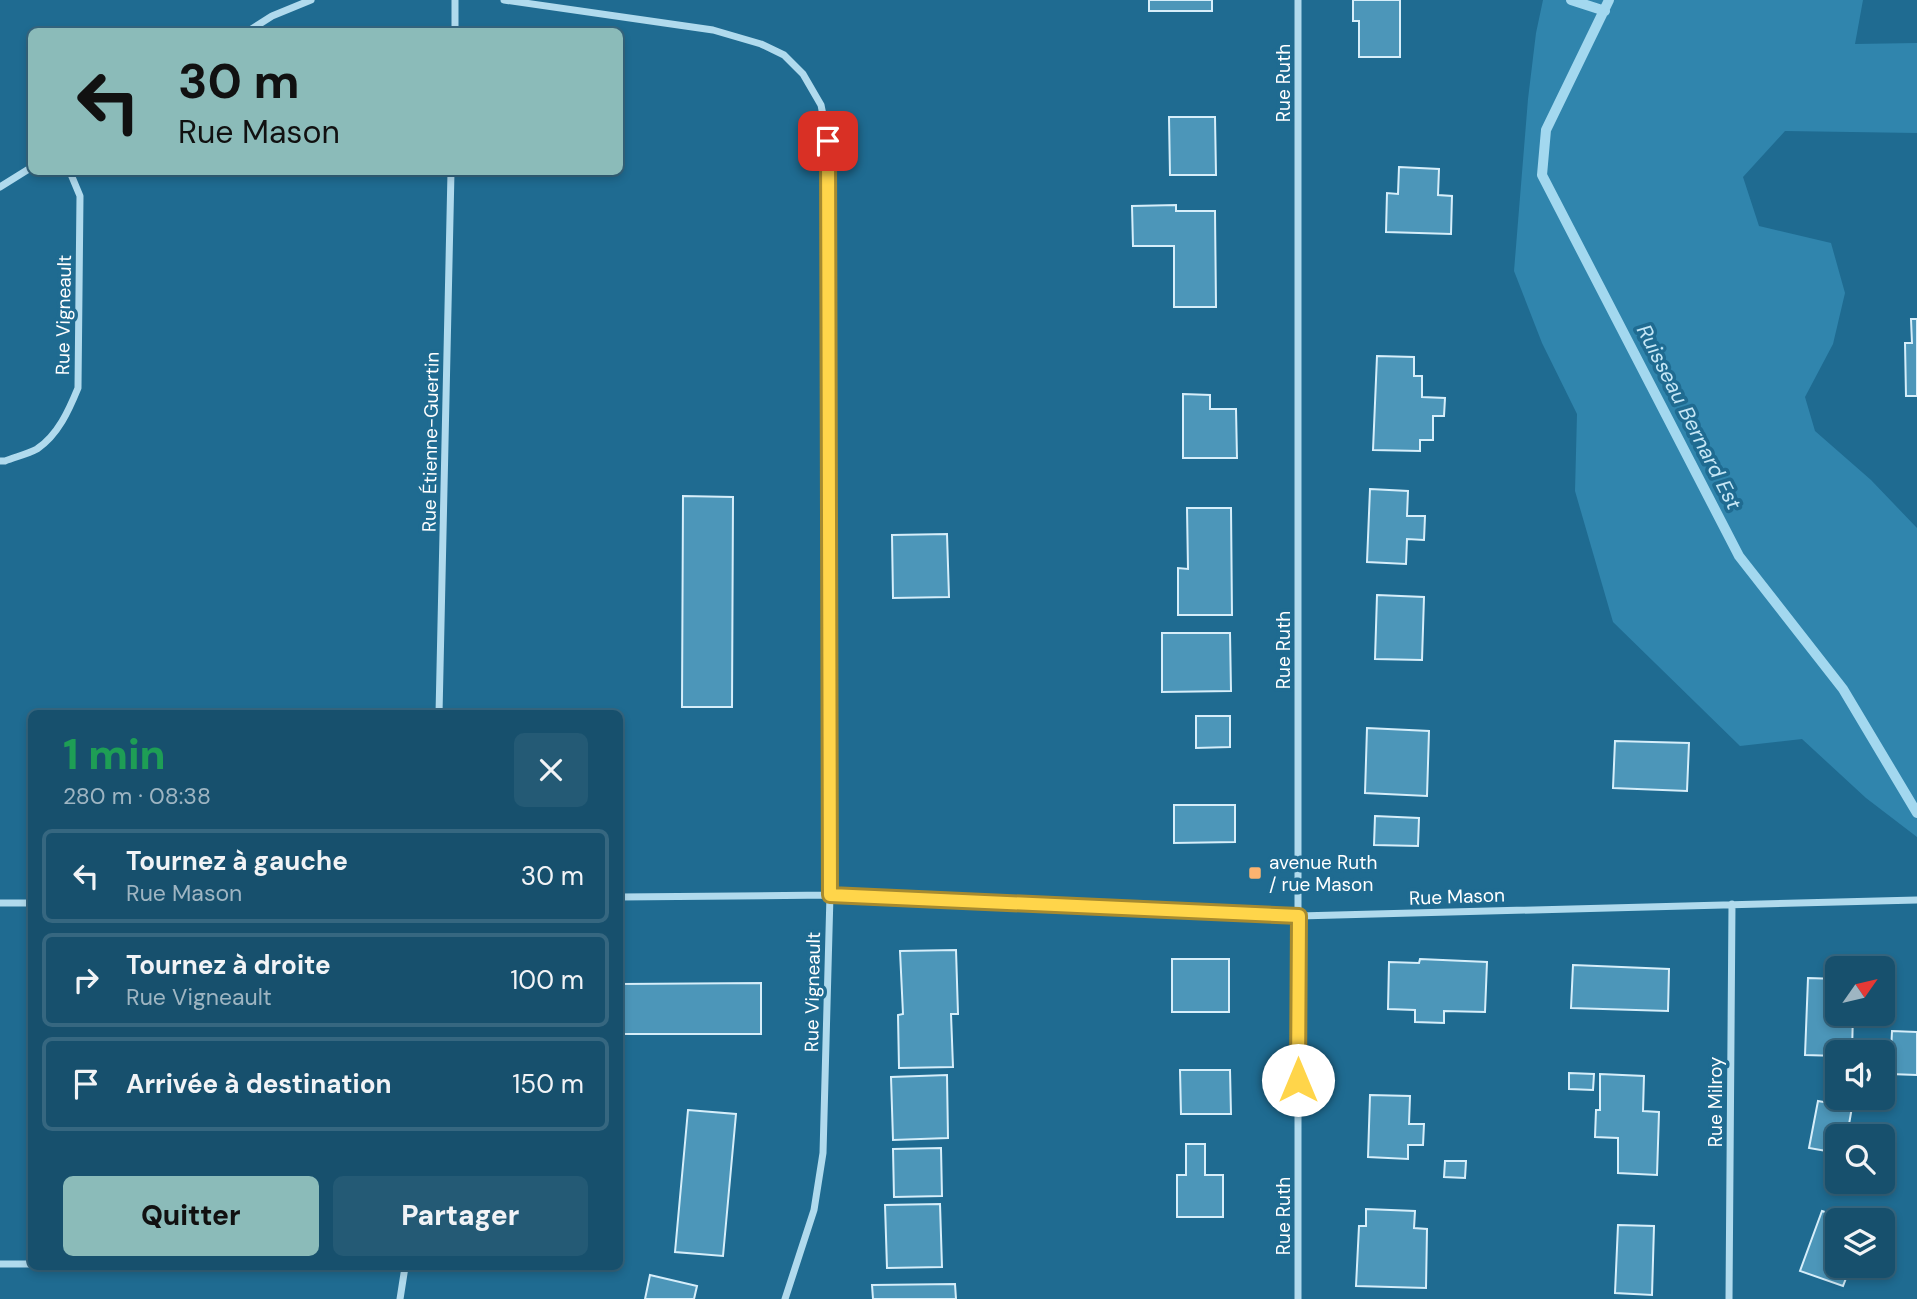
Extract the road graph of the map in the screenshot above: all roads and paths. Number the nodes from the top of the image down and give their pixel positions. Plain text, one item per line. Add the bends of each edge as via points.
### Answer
1 (312, 0) edge
2 (455, 0) edge
3 (505, 0) edge
4 (1298, 0) edge
5 (253, 28) edge
6 (454, 28) edge
7 (28, 170) edge
8 (71, 175) edge
9 (451, 175) edge
10 (0, 187) edge
11 (0, 461) edge
12 (439, 710) edge
13 (830, 895) junction
14 (623, 897) edge
15 (1917, 900) edge
16 (0, 903) edge
17 (28, 903) edge
18 (1732, 904) junction
19 (1299, 916) junction
20 (0, 1264) edge
21 (28, 1264) edge
22 (405, 1270) edge
23 (400, 1299) edge
24 (785, 1299) edge
25 (1298, 1299) edge
26 (1729, 1299) edge

1 - 5 street
2 - 6 street
3 - 13 street, Rue Vigneault via 713,30 761,44 784,55 803,74 821,105 828,141
4 - 19 street, Rue Ruth
7 - 10 street
8 - 11 street, Rue Vigneault via 80,196 78,388 69,411 37,449
9 - 12 street, Rue Étienne-Guertin
13 - 14 street, Rue Mason
13 - 19 street, Rue Mason
13 - 24 street, Rue Vigneault via 823,1153 814,1210
15 - 18 street, Rue Mason
16 - 17 street
18 - 19 street, Rue Mason
18 - 26 street, Rue Milroy
19 - 25 street, Rue Ruth
20 - 21 street
22 - 23 street

